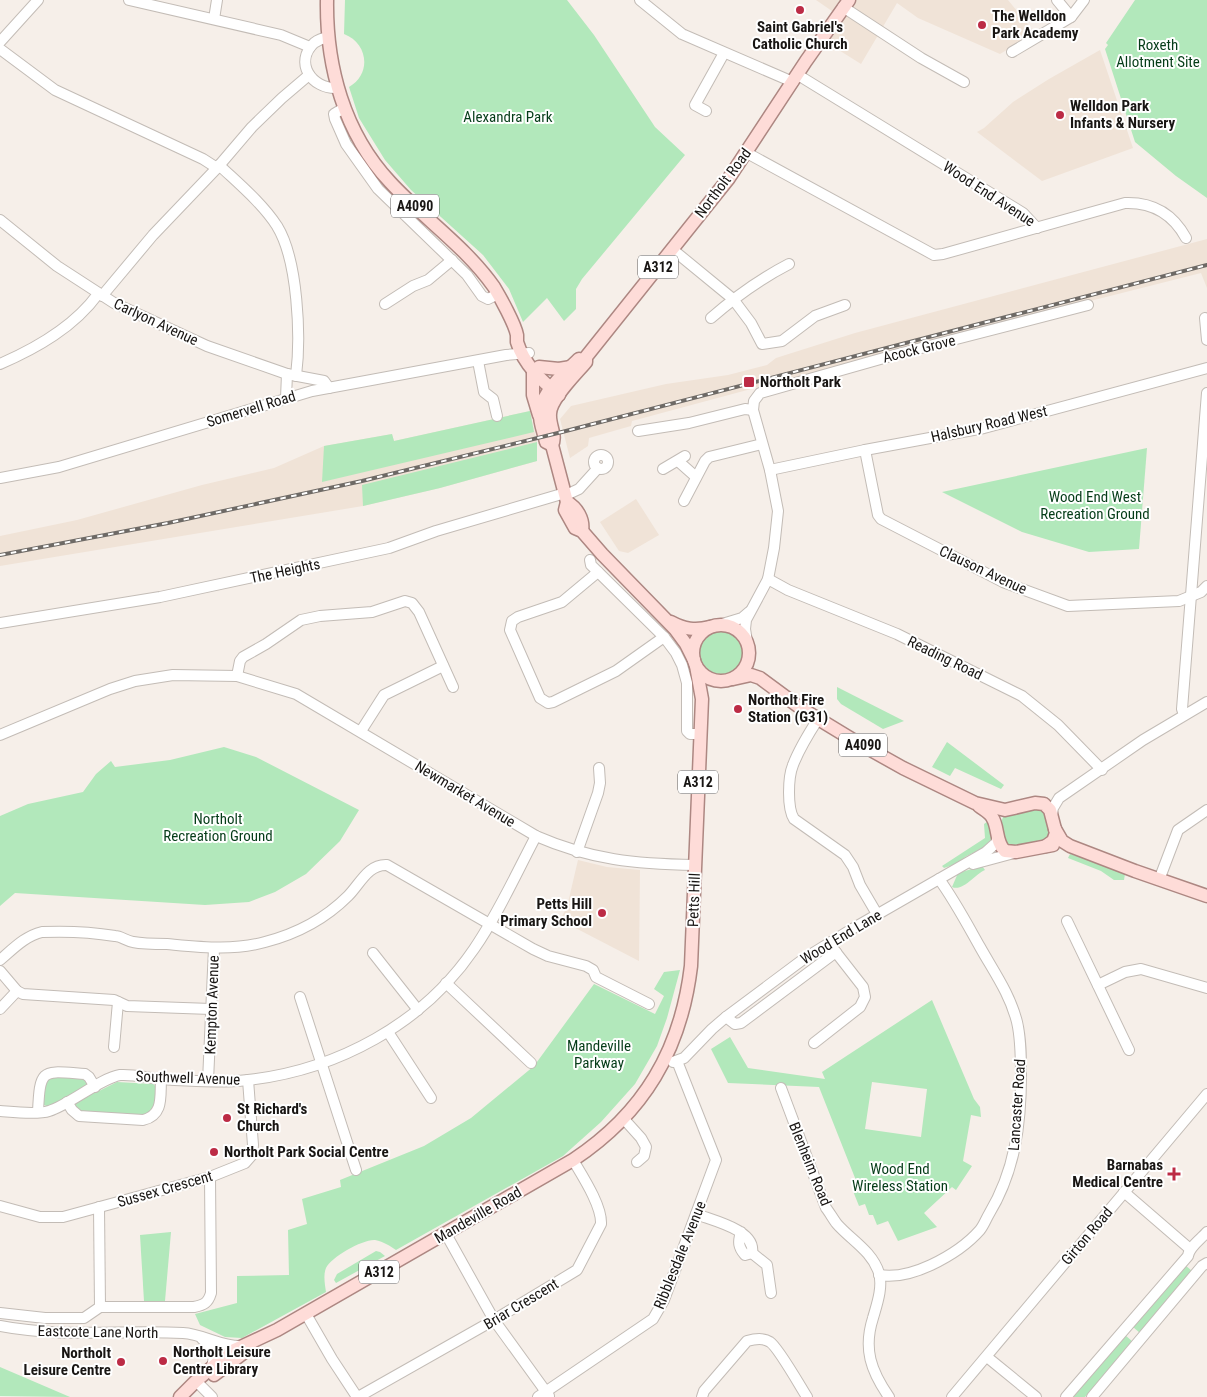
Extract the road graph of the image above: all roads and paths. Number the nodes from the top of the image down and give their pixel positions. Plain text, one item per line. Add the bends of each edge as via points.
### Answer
1 (38, 0) edge
2 (129, 0) edge
3 (217, 0) edge
4 (327, 0) edge
5 (640, 0) edge
6 (1057, 0) edge
7 (1084, 0) edge
8 (846, 4) edge
9 (1071, 17) junction
10 (214, 19) junction
11 (328, 36) junction
12 (0, 42) edge
13 (310, 47) junction
14 (0, 50) edge
15 (1012, 52) dead end
16 (724, 53) junction
17 (309, 75) junction
18 (795, 78) junction
19 (964, 82) dead end
20 (337, 88) junction
21 (344, 108) junction
22 (706, 111) dead end
23 (747, 153) junction
24 (218, 167) junction
25 (0, 220) edge
26 (1037, 228) junction
27 (1186, 238) dead end
28 (672, 249) junction
29 (452, 260) junction
30 (789, 264) dead end
31 (498, 294) junction
32 (100, 295) junction
33 (732, 299) junction
34 (386, 304) dead end
35 (845, 305) dead end
36 (1088, 305) dead end
37 (711, 318) dead end
38 (1205, 318) dead end
39 (1207, 340) edge
40 (522, 347) junction
41 (586, 357) junction
42 (478, 361) junction
43 (0, 364) edge
44 (571, 367) junction
45 (1207, 368) edge
46 (536, 369) junction
47 (291, 375) junction
48 (329, 388) junction
49 (557, 389) junction
50 (1207, 393) edge
51 (286, 398) junction
52 (754, 405) junction
53 (497, 416) dead end
54 (540, 420) junction
55 (638, 431) dead end
56 (762, 444) junction
57 (552, 446) junction
58 (865, 450) junction
59 (598, 468) dead end
60 (663, 469) dead end
61 (770, 470) junction
62 (696, 477) junction
63 (0, 478) edge
64 (566, 497) junction
65 (684, 501) dead end
66 (590, 560) dead end
67 (598, 572) junction
68 (768, 579) junction
69 (1207, 586) edge
70 (1190, 597) junction
71 (751, 610) junction
72 (663, 615) junction
73 (0, 623) edge
74 (714, 626) junction
75 (664, 638) junction
76 (748, 644) junction
77 (695, 663) junction
78 (443, 666) junction
79 (237, 676) junction
80 (728, 680) junction
81 (764, 681) junction
82 (453, 687) dead end
83 (702, 699) junction
84 (1207, 702) edge
85 (1184, 715) junction
86 (818, 719) junction
87 (361, 731) junction
88 (700, 734) junction
89 (0, 735) edge
90 (600, 768) dead end
91 (1102, 770) junction
92 (1063, 796) junction
93 (968, 800) junction
94 (1035, 803) junction
95 (1005, 810) junction
96 (1207, 810) edge
97 (1052, 815) junction
98 (1055, 829) junction
99 (996, 830) junction
100 (536, 836) junction
101 (1070, 846) junction
102 (1040, 847) junction
103 (577, 852) junction
104 (1016, 852) junction
105 (696, 865) junction
106 (962, 866) junction
107 (939, 879) junction
108 (1159, 880) junction
109 (1207, 896) edge
110 (877, 914) junction
111 (1067, 921) dead end
112 (490, 924) junction
113 (214, 948) junction
114 (832, 948) junction
115 (373, 953) dead end
116 (0, 960) edge
117 (0, 971) edge
118 (446, 983) junction
119 (1098, 985) junction
120 (1207, 988) edge
121 (17, 991) junction
122 (300, 997) dead end
123 (119, 1003) junction
124 (649, 1004) dead end
125 (0, 1009) edge
126 (211, 1009) junction
127 (418, 1010) junction
128 (388, 1032) junction
129 (814, 1043) dead end
130 (114, 1047) dead end
131 (1129, 1050) dead end
132 (671, 1061) junction
133 (321, 1064) junction
134 (531, 1064) dead end
135 (162, 1079) junction
136 (248, 1080) junction
137 (208, 1081) junction
138 (96, 1086) junction
139 (781, 1088) dead end
140 (1207, 1094) edge
141 (431, 1098) dead end
142 (67, 1102) junction
143 (0, 1111) edge
144 (38, 1112) junction
145 (623, 1118) junction
146 (573, 1160) junction
147 (637, 1162) dead end
148 (356, 1170) dead end
149 (210, 1176) junction
150 (1124, 1192) junction
151 (0, 1206) edge
152 (99, 1207) junction
153 (696, 1214) junction
154 (1207, 1232) edge
155 (446, 1234) junction
156 (1195, 1250) edge
157 (1206, 1264) edge
158 (879, 1275) junction
159 (771, 1293) dead end
160 (100, 1307) junction
161 (0, 1313) edge
162 (306, 1314) junction
163 (494, 1320) junction
164 (0, 1326) edge
165 (264, 1337) junction
166 (210, 1344) junction
167 (243, 1346) junction
168 (987, 1357) junction
169 (223, 1362) junction
170 (199, 1383) junction
171 (545, 1395) edge
172 (180, 1397) edge
173 (190, 1397) edge
174 (212, 1397) edge
175 (358, 1397) edge
176 (702, 1397) edge
177 (807, 1397) edge
178 (889, 1397) edge
179 (952, 1397) edge
180 (1036, 1397) edge
181 (1066, 1397) edge
182 (1092, 1397) edge

1 - 12 street
2 - 10 street
3 - 10 street
4 - 11 main road, A4090
5 - 16 street, Wood End Avenue via 682,34
6 - 9 street
7 - 9 street
8 - 18 main road, Northolt Road / A312
8 - 19 street via 913,54
9 - 15 street
10 - 13 street via 281,35
11 - 13 street
11 - 20 main road, A4090
13 - 17 street via 306,62
14 - 24 street via 55,90
16 - 18 street, Wood End Avenue
16 - 22 street via 695,105
17 - 20 street via 317,84
17 - 24 street via 263,116
18 - 23 main road, Northolt Road / A312
18 - 26 street, Wood End Avenue via 1023,213
20 - 21 main road, A4090
21 - 29 street via 336,111 335,119 362,168 378,189
21 - 31 main road, A4090 via 363,146 389,182 464,252
23 - 26 street via 934,255
23 - 28 main road, Northolt Road / A312
24 - 32 street
24 - 47 street via 267,213 284,241 297,314 298,357
25 - 32 street, Carlyon Avenue via 57,266
26 - 27 street, Wood End Avenue via 1137,202 1168,214
28 - 33 street
28 - 41 main road, Northolt Road / A312
29 - 31 street via 485,298
29 - 34 street via 428,280
30 - 33 street
31 - 40 main road, A4090
32 - 43 street via 61,331
32 - 47 street, Carlyon Avenue via 164,328
33 - 35 street via 762,344 782,341 815,316
33 - 37 street
36 - 52 street, Acock Grove via 776,387 760,393
38 - 39 street
40 - 42 street, Somervell Road via 506,355
40 - 46 main road, A4090
41 - 44 main road, Northolt Road / A312
41 - 49 main road, Northolt Road / A312 via 586,362
42 - 48 street, Somervell Road
42 - 53 street via 484,392 493,399
44 - 46 main road
44 - 49 main road, Northolt Road / A312
45 - 58 street, Halsbury Road West via 984,428
46 - 49 main road, A4090
46 - 54 main road via 533,395
47 - 48 street, Carlyon Avenue via 324,381
47 - 51 street
48 - 51 street, Somervell Road
49 - 54 main road, Northolt Road / A312 via 541,404
49 - 57 main road, Northolt Road / A312 via 550,412 555,440
50 - 70 street
51 - 63 street, Somervell Road via 59,467
52 - 55 street via 689,423
52 - 56 street
54 - 57 main road, A312 via 546,442
56 - 61 street
56 - 62 street via 709,457
57 - 64 main road, Petts Hill / A312
58 - 61 street, Halsbury Road West
58 - 70 street, Clauson Avenue via 880,519 1003,582 1074,606 1179,601
59 - 64 street, The Heights via 579,489
60 - 62 street via 682,459
61 - 68 street via 778,511
62 - 65 street
64 - 72 main road, Petts Hill / A312 via 565,510 575,528 582,530
64 - 73 street, The Heights via 436,531 389,548 160,597
66 - 67 street
67 - 75 street
67 - 75 street via 562,602 512,621 510,630 540,698 553,702 616,671
68 - 71 street
68 - 91 street, Reading Road via 897,634 1022,696 1058,725
69 - 70 street
70 - 85 street
71 - 74 street via 742,618
71 - 76 street via 745,624
72 - 74 main road, Petts Hill / A312 via 687,629
72 - 77 main road, Petts Hill / A312 via 682,638
74 - 76 main road via 736,628
74 - 77 main road via 697,638 693,649
75 - 88 street via 684,671 688,694 687,732
76 - 80 main road via 748,663 742,672
76 - 81 main road, A4090 via 755,669
77 - 80 main road via 700,672 711,680
77 - 83 main road, Petts Hill / A312
78 - 79 street via 418,610 405,601 372,612 301,620 243,657
78 - 82 street
78 - 87 street via 384,695
79 - 87 street, Newmarket Avenue via 296,694
79 - 89 street, Newmarket Avenue via 173,675 135,681
80 - 81 main road, A4090 via 751,675
80 - 83 main road via 708,688
81 - 86 main road, A4090
83 - 88 main road, Petts Hill / A312
84 - 85 street
85 - 91 street
86 - 93 main road, A4090
86 - 110 street via 792,765 791,813 794,819 850,860
87 - 100 street, Newmarket Avenue
88 - 105 main road, Petts Hill / A312
90 - 103 street via 598,793
91 - 92 street
92 - 94 street
92 - 97 street via 1054,804
93 - 95 main road, A4090
93 - 99 main road, A4090 via 991,815
94 - 95 main road
94 - 97 main road via 1044,804
95 - 99 main road via 996,816
96 - 108 street via 1178,830
97 - 98 main road
98 - 101 main road via 1062,841
98 - 102 main road via 1053,841
99 - 104 main road via 1001,847 1011,853
99 - 106 street, Wood End Lane via 996,843
100 - 103 street, Newmarket Avenue
100 - 112 street, Southwell Avenue
101 - 102 main road, Wood End Lane
101 - 108 main road
102 - 104 main road, Wood End Lane
103 - 105 street, Newmarket Avenue via 616,860
104 - 106 street, Wood End Lane
105 - 132 main road, Petts Hill / A312 via 692,957
106 - 107 street, Wood End Lane
107 - 110 street, Wood End Lane
107 - 158 street, Lancaster Road via 1000,979 1014,1011 1021,1056 1018,1130 1008,1174 981,1229 963,1247 920,1270
108 - 109 main road
110 - 114 street, Wood End Lane
111 - 119 street
112 - 113 street, Kempton Avenue via 388,865 381,865 374,866 335,907 302,928 264,943
112 - 118 street, Southwell Avenue
112 - 124 street, Kempton Avenue via 548,956 586,966 596,977
113 - 116 street via 132,942 116,936 56,931 33,934
113 - 126 street, Kempton Avenue
114 - 129 street via 863,987 865,997 860,1007
114 - 132 street, Wood End Lane via 741,1023 735,1024 726,1017 687,1056
115 - 127 street
117 - 121 street
118 - 127 street, Southwell Avenue
118 - 134 street
119 - 120 street via 1124,972 1141,969
119 - 131 street
121 - 123 street
121 - 125 street
122 - 133 street
123 - 126 street
123 - 130 street
126 - 137 street, Kempton Avenue
127 - 128 street, Southwell Avenue
128 - 133 street, Southwell Avenue via 359,1049
128 - 141 street
132 - 145 main road, Mandeville Road / A312
132 - 153 street, Ribblesdale Avenue via 716,1160
133 - 136 street, Southwell Avenue
133 - 148 street
135 - 137 street, Southwell Avenue
135 - 138 street, Southwell Avenue via 122,1075
135 - 142 street via 156,1114 143,1120 79,1116
136 - 137 street, Southwell Avenue
136 - 149 street, Sussex Crescent via 254,1145 252,1155 245,1163
138 - 142 street, Southwell Avenue
138 - 144 street via 85,1074 46,1074 39,1087
139 - 158 street, Blenheim Road via 826,1208 836,1223 867,1252
140 - 150 street, Girton Road
142 - 144 street, Southwell Avenue via 48,1112
143 - 144 street, Southwell Avenue
145 - 146 main road, Mandeville Road / A312
145 - 147 street via 646,1147 644,1156
146 - 155 main road, Mandeville Road / A312
146 - 163 street, Briar Crescent via 597,1205 601,1224 577,1270
149 - 152 street, Sussex Crescent
149 - 160 street via 209,1300 194,1307
150 - 156 street
150 - 168 street, Girton Road
151 - 152 street, Sussex Crescent via 40,1217 63,1217
152 - 160 street
153 - 159 street via 747,1236 752,1253 767,1265
153 - 171 street, Ribblesdale Avenue via 664,1300 653,1318
154 - 156 street
155 - 162 main road, Mandeville Road / A312
155 - 163 street
156 - 157 street via 1190,1262 1192,1265
156 - 181 street
157 - 182 street
158 - 178 street, Blenheim Road via 879,1297 870,1328 869,1354 874,1374
160 - 161 street via 84,1318
162 - 165 main road, Mandeville Road / A312
162 - 175 street
163 - 171 street
163 - 175 street, Briar Crescent
164 - 166 street, Eastcote Lane North via 41,1332 181,1333 196,1336
165 - 167 main road, Mandeville Road / A312
165 - 169 main road, Mandeville Road / A312
166 - 167 street, Eastcote Lane North
166 - 169 street via 214,1357
166 - 169 street, Eastcote Lane North via 220,1347
167 - 169 main road, Mandeville Road / A312
168 - 179 street, Girton Road
168 - 180 street
169 - 170 main road, Mandeville Road / A312
170 - 172 main road, Mandeville Road / A312
170 - 173 main road, Mandeville Road / A312
170 - 174 street
176 - 177 street via 747,1341 761,1339 776,1349

